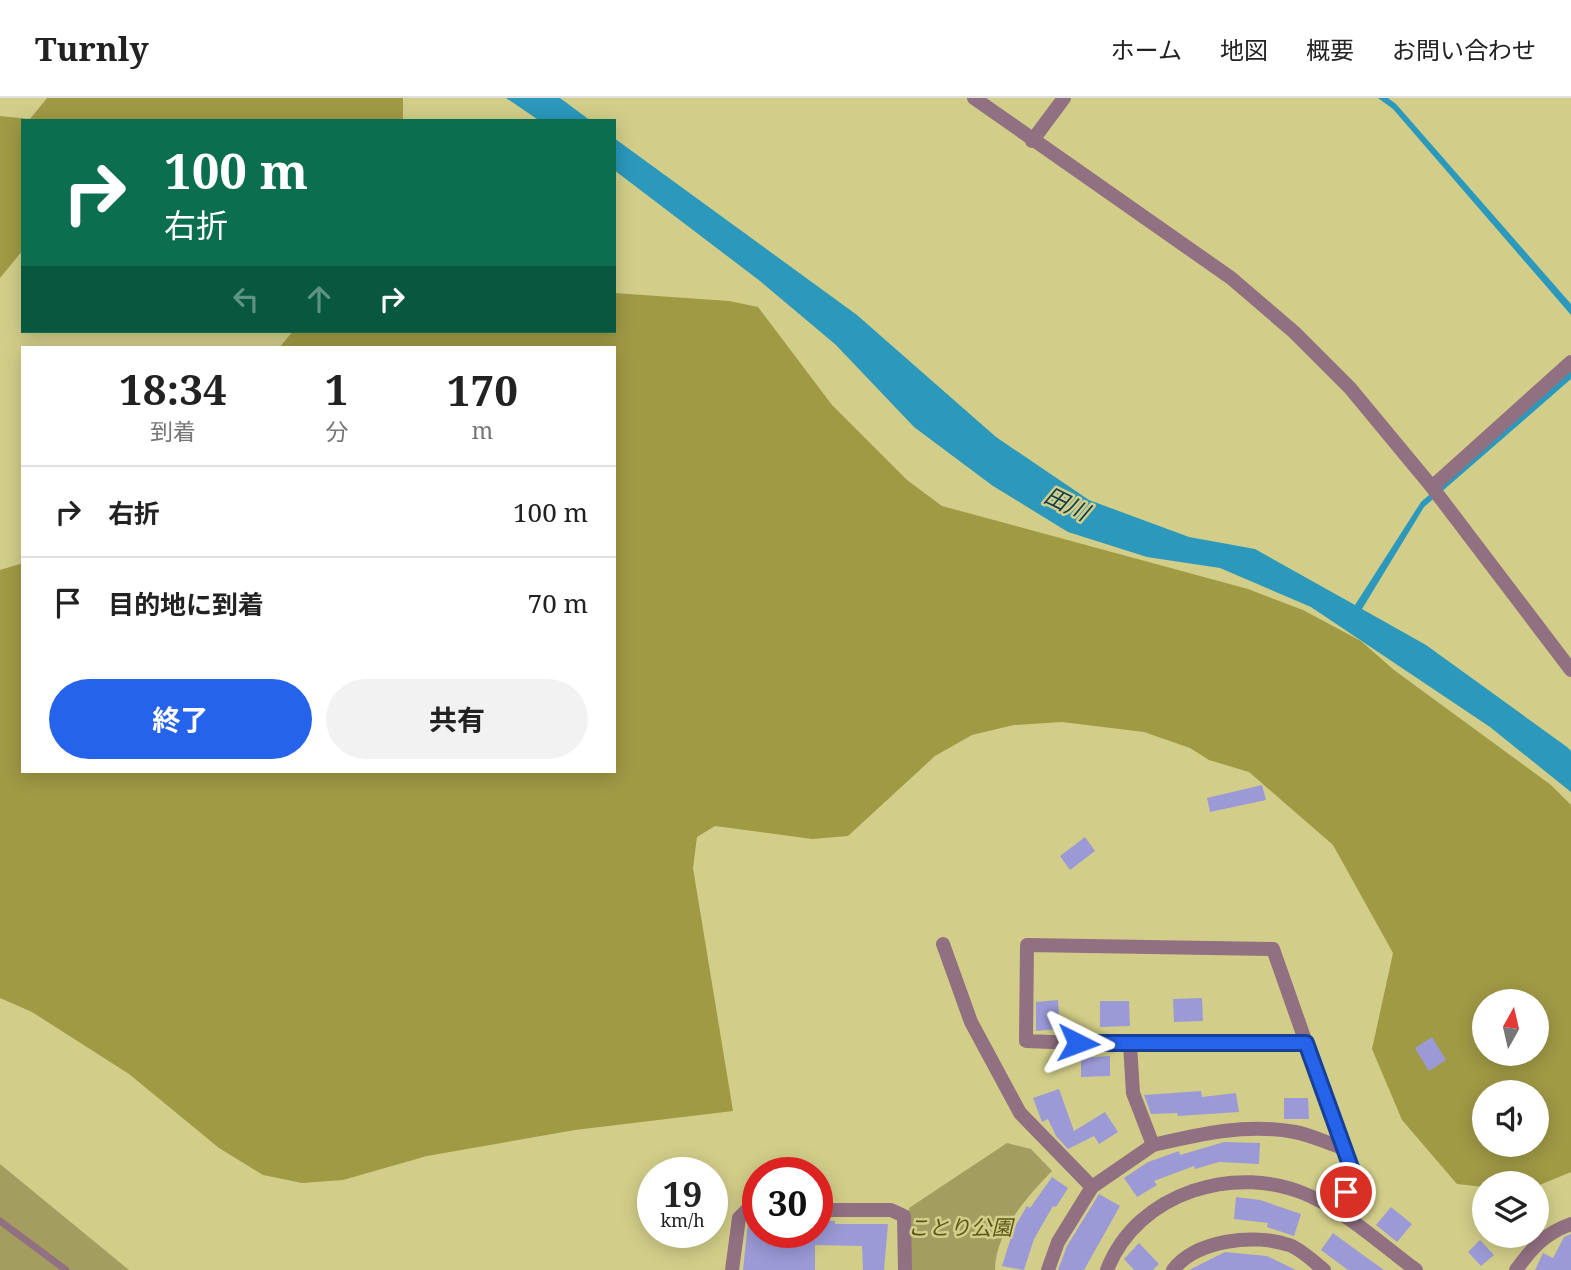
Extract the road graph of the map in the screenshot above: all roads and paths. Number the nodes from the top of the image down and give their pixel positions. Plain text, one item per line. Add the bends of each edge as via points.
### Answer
1 (974, 98) edge
2 (1064, 98) edge
3 (1032, 141) junction
4 (1571, 362) edge
5 (1432, 487) junction
6 (1571, 670) edge
7 (943, 944) dead end
8 (1306, 1043) junction
9 (1130, 1045) junction
10 (1153, 1145) junction
11 (1343, 1148) junction
12 (1092, 1188) junction
13 (833, 1210) edge
14 (1338, 1212) junction
15 (742, 1215) edge
16 (0, 1222) edge
17 (1571, 1224) edge
18 (66, 1270) edge
19 (732, 1270) edge
20 (905, 1270) edge
21 (1048, 1270) edge
22 (1107, 1270) edge
23 (1173, 1270) edge
24 (1324, 1270) edge
25 (1416, 1270) edge
26 (1516, 1270) edge

1 - 3 street
2 - 3 street
3 - 5 street via 1231,278 1294,332 1350,388
4 - 5 street
5 - 6 street
7 - 12 street via 971,1022 1020,1113
8 - 9 street
8 - 9 street via 1273,949 1027,945 1026,1041
8 - 11 street
9 - 10 street via 1133,1093
10 - 11 street via 1248,1128 1296,1132
10 - 12 street
11 - 14 street via 1353,1173
12 - 21 street via 1058,1241
13 - 20 street via 891,1210 904,1216
14 - 22 street via 1283,1187 1213,1184 1182,1194 1145,1218 1113,1254
14 - 25 street
15 - 19 street
16 - 18 lane
17 - 26 street via 1532,1248
23 - 24 street via 1212,1245 1255,1239 1290,1245

